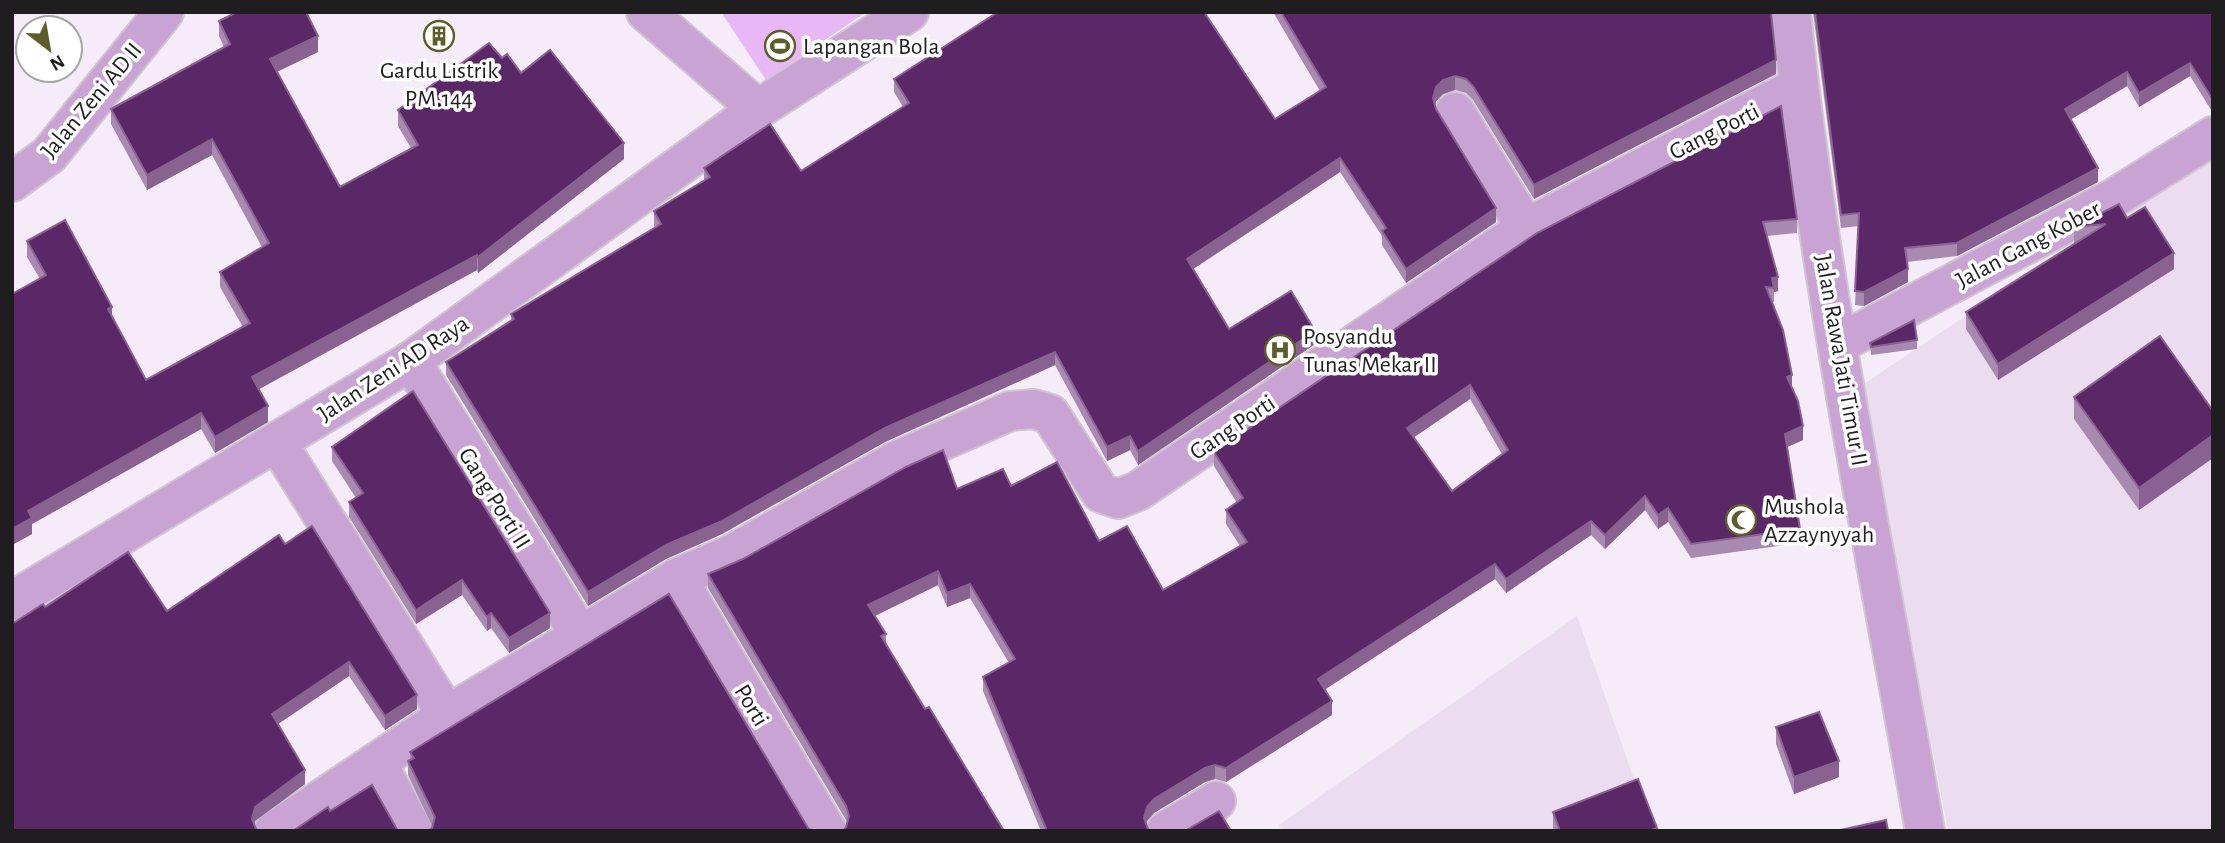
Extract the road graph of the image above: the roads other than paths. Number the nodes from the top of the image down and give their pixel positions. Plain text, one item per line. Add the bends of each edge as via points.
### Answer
1 (164, 12) edge
2 (646, 12) edge
3 (909, 12) edge
4 (1791, 12) edge
5 (1798, 87) junction
6 (758, 109) junction
7 (1455, 112) dead end
8 (2213, 136) edge
9 (12, 182) edge
10 (1526, 229) junction
11 (1838, 344) junction
12 (411, 361) junction
13 (277, 442) junction
14 (677, 578) junction
15 (12, 601) edge
16 (580, 635) junction
17 (447, 715) junction
18 (378, 764) junction
19 (1216, 801) dead end
20 (274, 831) edge
21 (413, 831) edge
22 (827, 831) edge
23 (1166, 831) edge
24 (1925, 831) edge

1 - 9 street, Jalan Zeni AD II via 49,155
2 - 6 street
3 - 6 street, Jalan Zeni AD Raya
4 - 5 street, Jalan Rawa Jati Timur II
5 - 10 street, Gang Porti
5 - 11 street, Jalan Rawa Jati Timur II
6 - 12 street, Jalan Zeni AD Raya
7 - 10 street
8 - 11 street, Jalan Gang Kober via 2114,198
10 - 14 street, Gang Porti via 1138,491 1118,499 1101,493 1050,414 1034,408 1010,411 896,461 732,554
11 - 24 street, Jalan Rawa Jati Timur II
12 - 13 street, Jalan Zeni AD Raya
12 - 16 street, Gang Porti II
13 - 15 street, Jalan Zeni AD Raya
13 - 17 street
14 - 16 street
14 - 22 street, Porti
16 - 17 street
17 - 18 street
18 - 20 street
18 - 21 street
19 - 23 street

